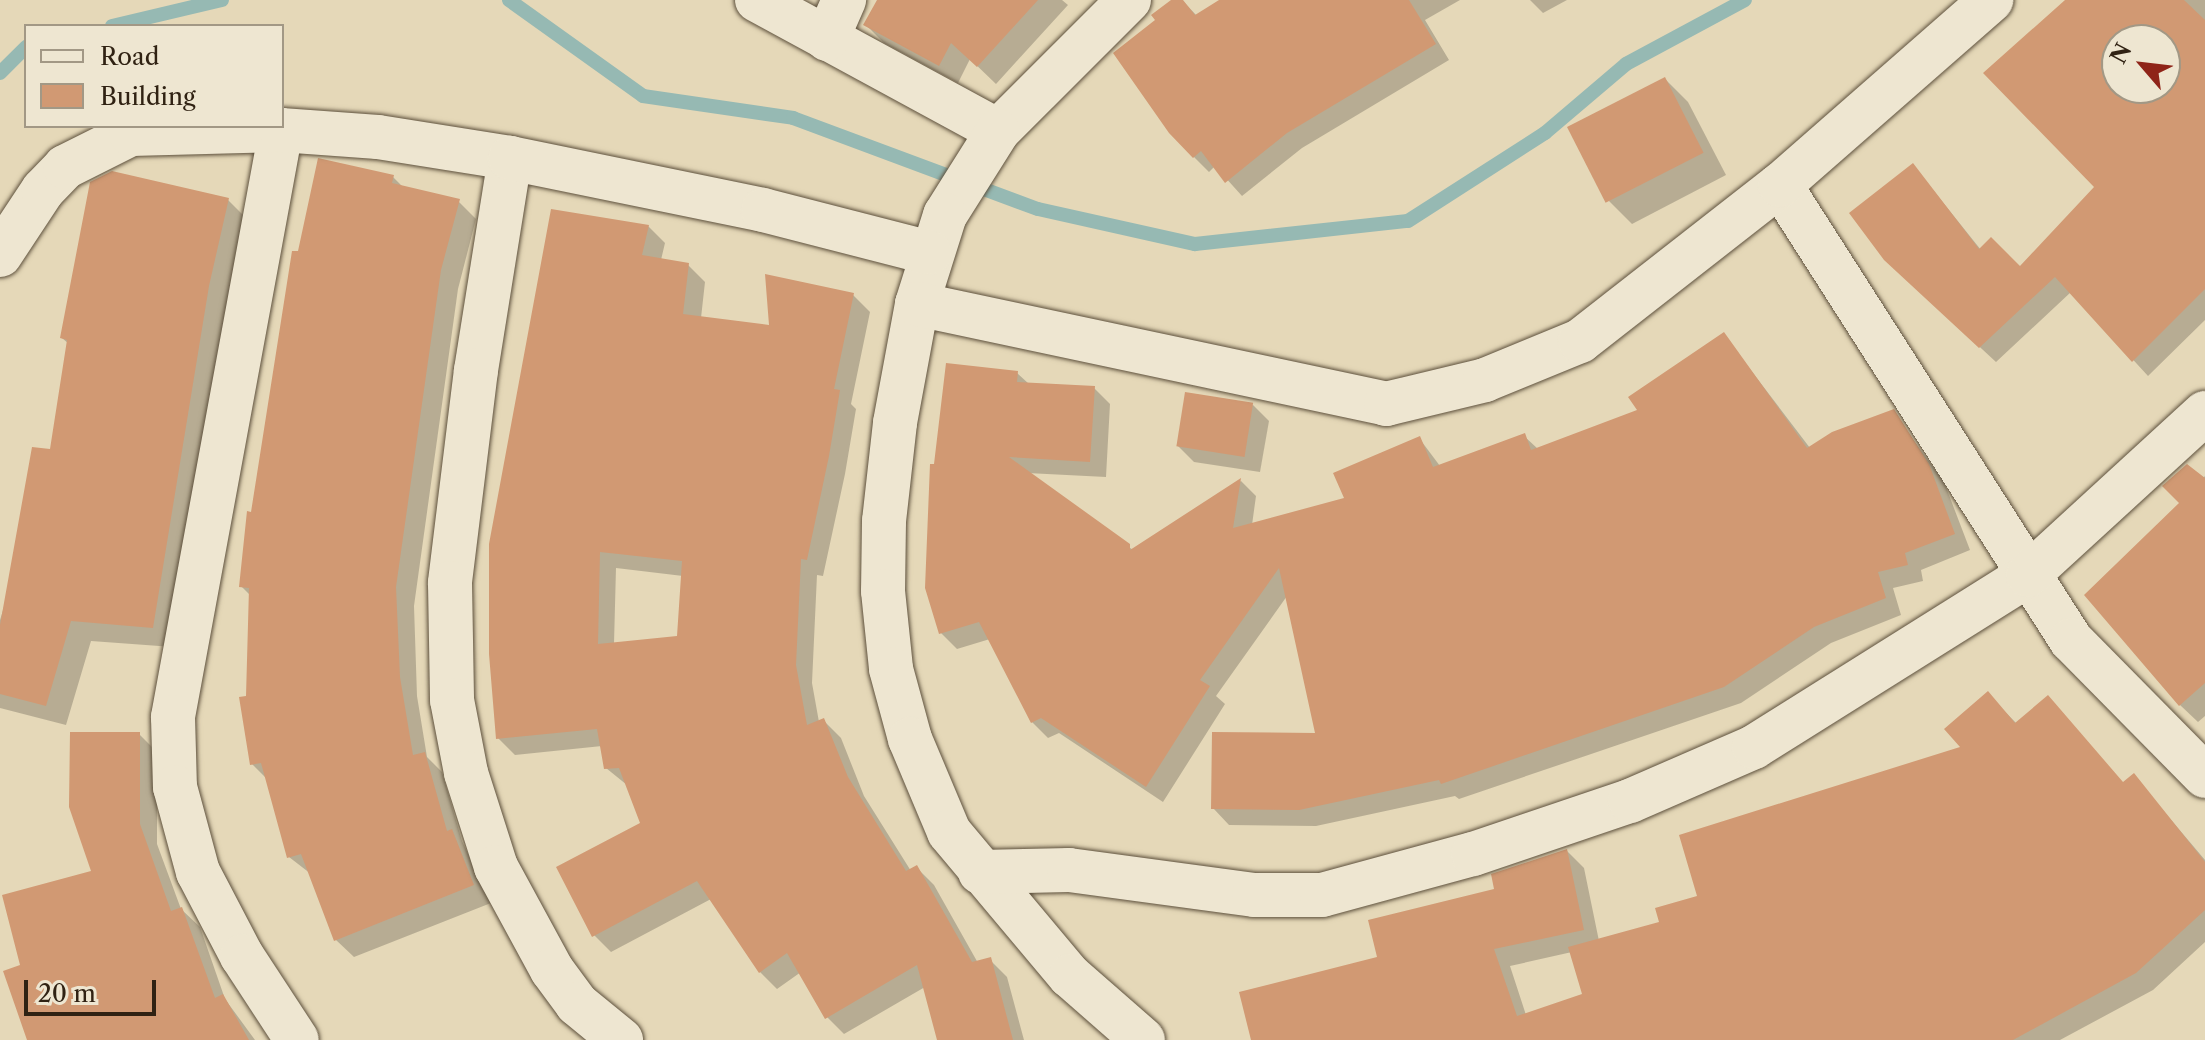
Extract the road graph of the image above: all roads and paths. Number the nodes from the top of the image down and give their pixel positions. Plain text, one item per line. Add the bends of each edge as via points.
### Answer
1 (757, 0) edge
2 (1129, 0) edge
3 (1991, 0) edge
4 (836, 19) edge
5 (281, 130) junction
6 (998, 131) junction
7 (510, 158) junction
8 (1780, 185) junction
9 (938, 234) junction
10 (1, 252) edge
11 (917, 304) junction
12 (2205, 413) edge
13 (2028, 575) junction
14 (2205, 776) edge
15 (980, 872) junction
16 (297, 1040) edge
17 (621, 1040) edge
18 (1143, 1040) edge

1 - 4 street
2 - 6 street
3 - 8 street
4 - 6 street
5 - 7 street via 378,137
5 - 10 street via 131,134 65,167
5 - 16 street via 173,717 175,787 198,872 242,956
6 - 9 street
7 - 9 street via 763,210
7 - 17 street via 476,370 450,583 452,700 466,773 496,867 552,970 577,1004
8 - 11 street via 1580,341 1485,380 1386,404
8 - 13 street
9 - 11 street
11 - 15 street via 884,521 883,591 890,654 929,791 949,832
12 - 13 street
13 - 14 street via 2071,640
13 - 15 street via 1754,747 1630,801 1473,854 1322,895 1241,894 1069,870
15 - 18 street via 1070,976

